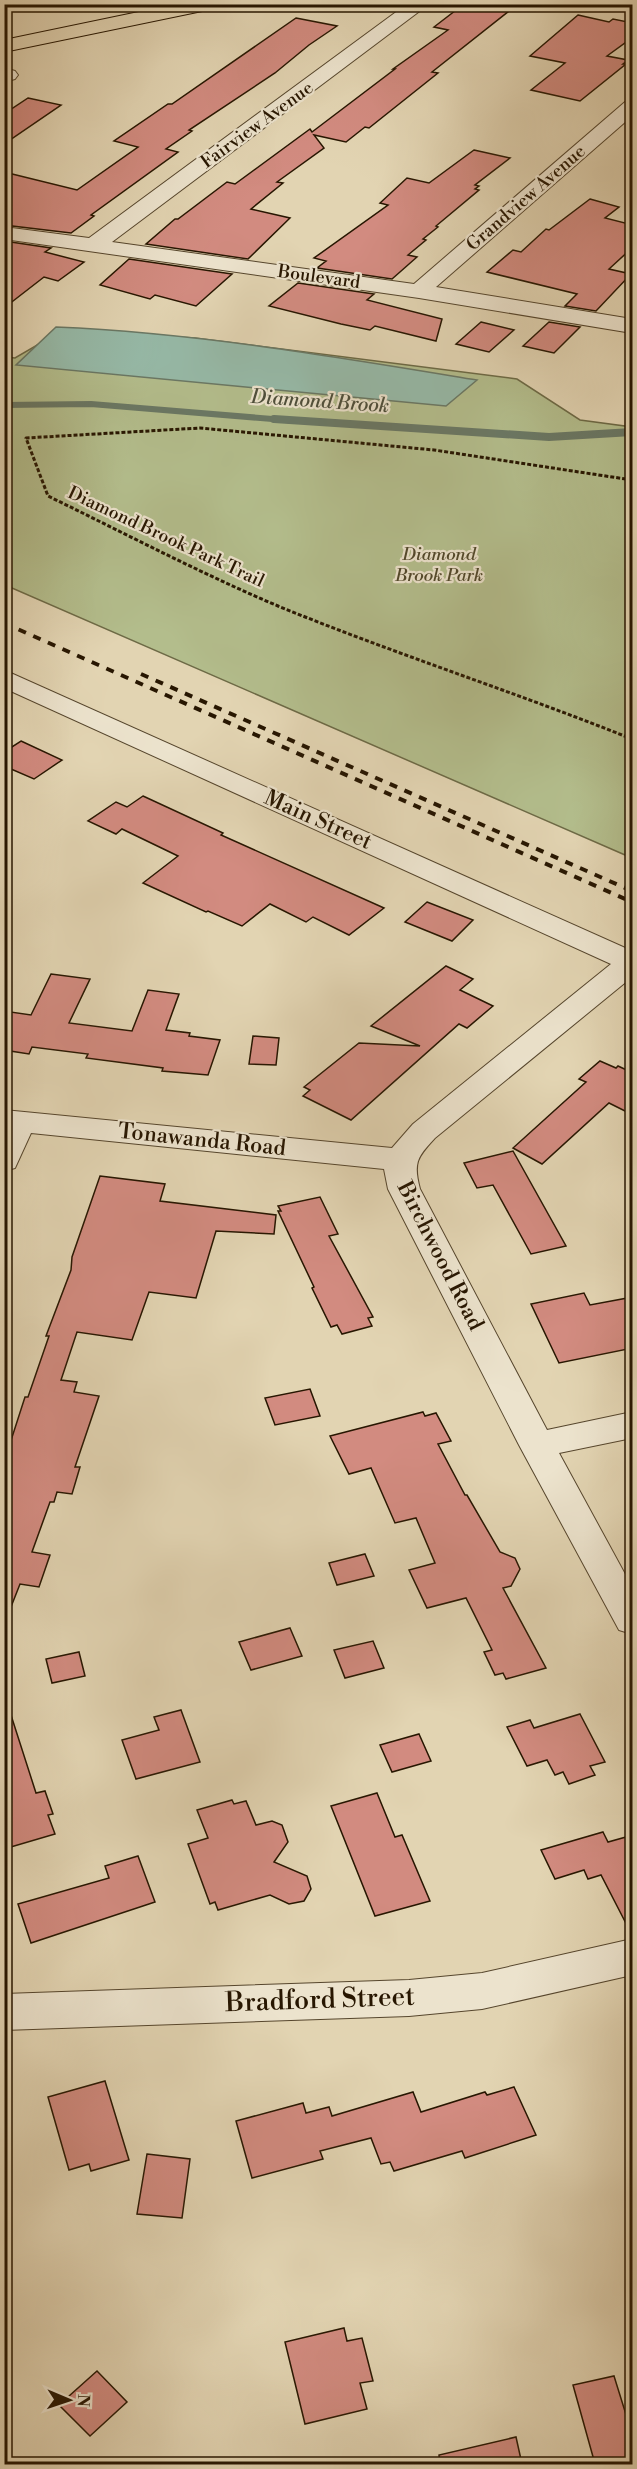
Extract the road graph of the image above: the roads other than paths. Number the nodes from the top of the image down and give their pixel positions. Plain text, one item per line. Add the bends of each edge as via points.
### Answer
1 (150, 4) edge
2 (207, 4) edge
3 (420, 4) edge
4 (4, 34) edge
5 (4, 46) edge
6 (633, 106) edge
7 (4, 233) edge
8 (94, 245) junction
9 (419, 291) junction
10 (633, 326) edge
11 (4, 678) edge
12 (633, 962) edge
13 (12, 1121) edge
14 (4, 1160) edge
15 (400, 1160) junction
16 (633, 1425) edge
17 (537, 1445) junction
18 (633, 1620) edge
19 (633, 1958) edge
20 (4, 2012) edge

1 - 4 highway
2 - 5 highway
3 - 8 street, Fairview Avenue
6 - 9 street, Grandview Avenue
7 - 8 street, Boulevard
8 - 9 street, Boulevard
9 - 10 street, Boulevard
11 - 12 street, Main Street
12 - 15 street, Birchwood Road via 424,1131
13 - 14 street
13 - 15 street, Tonawanda Road
15 - 17 street, Birchwood Road via 404,1189
16 - 17 street
17 - 18 street, Birchwood Road
19 - 20 street, Bradford Street via 482,1991 409,1998

